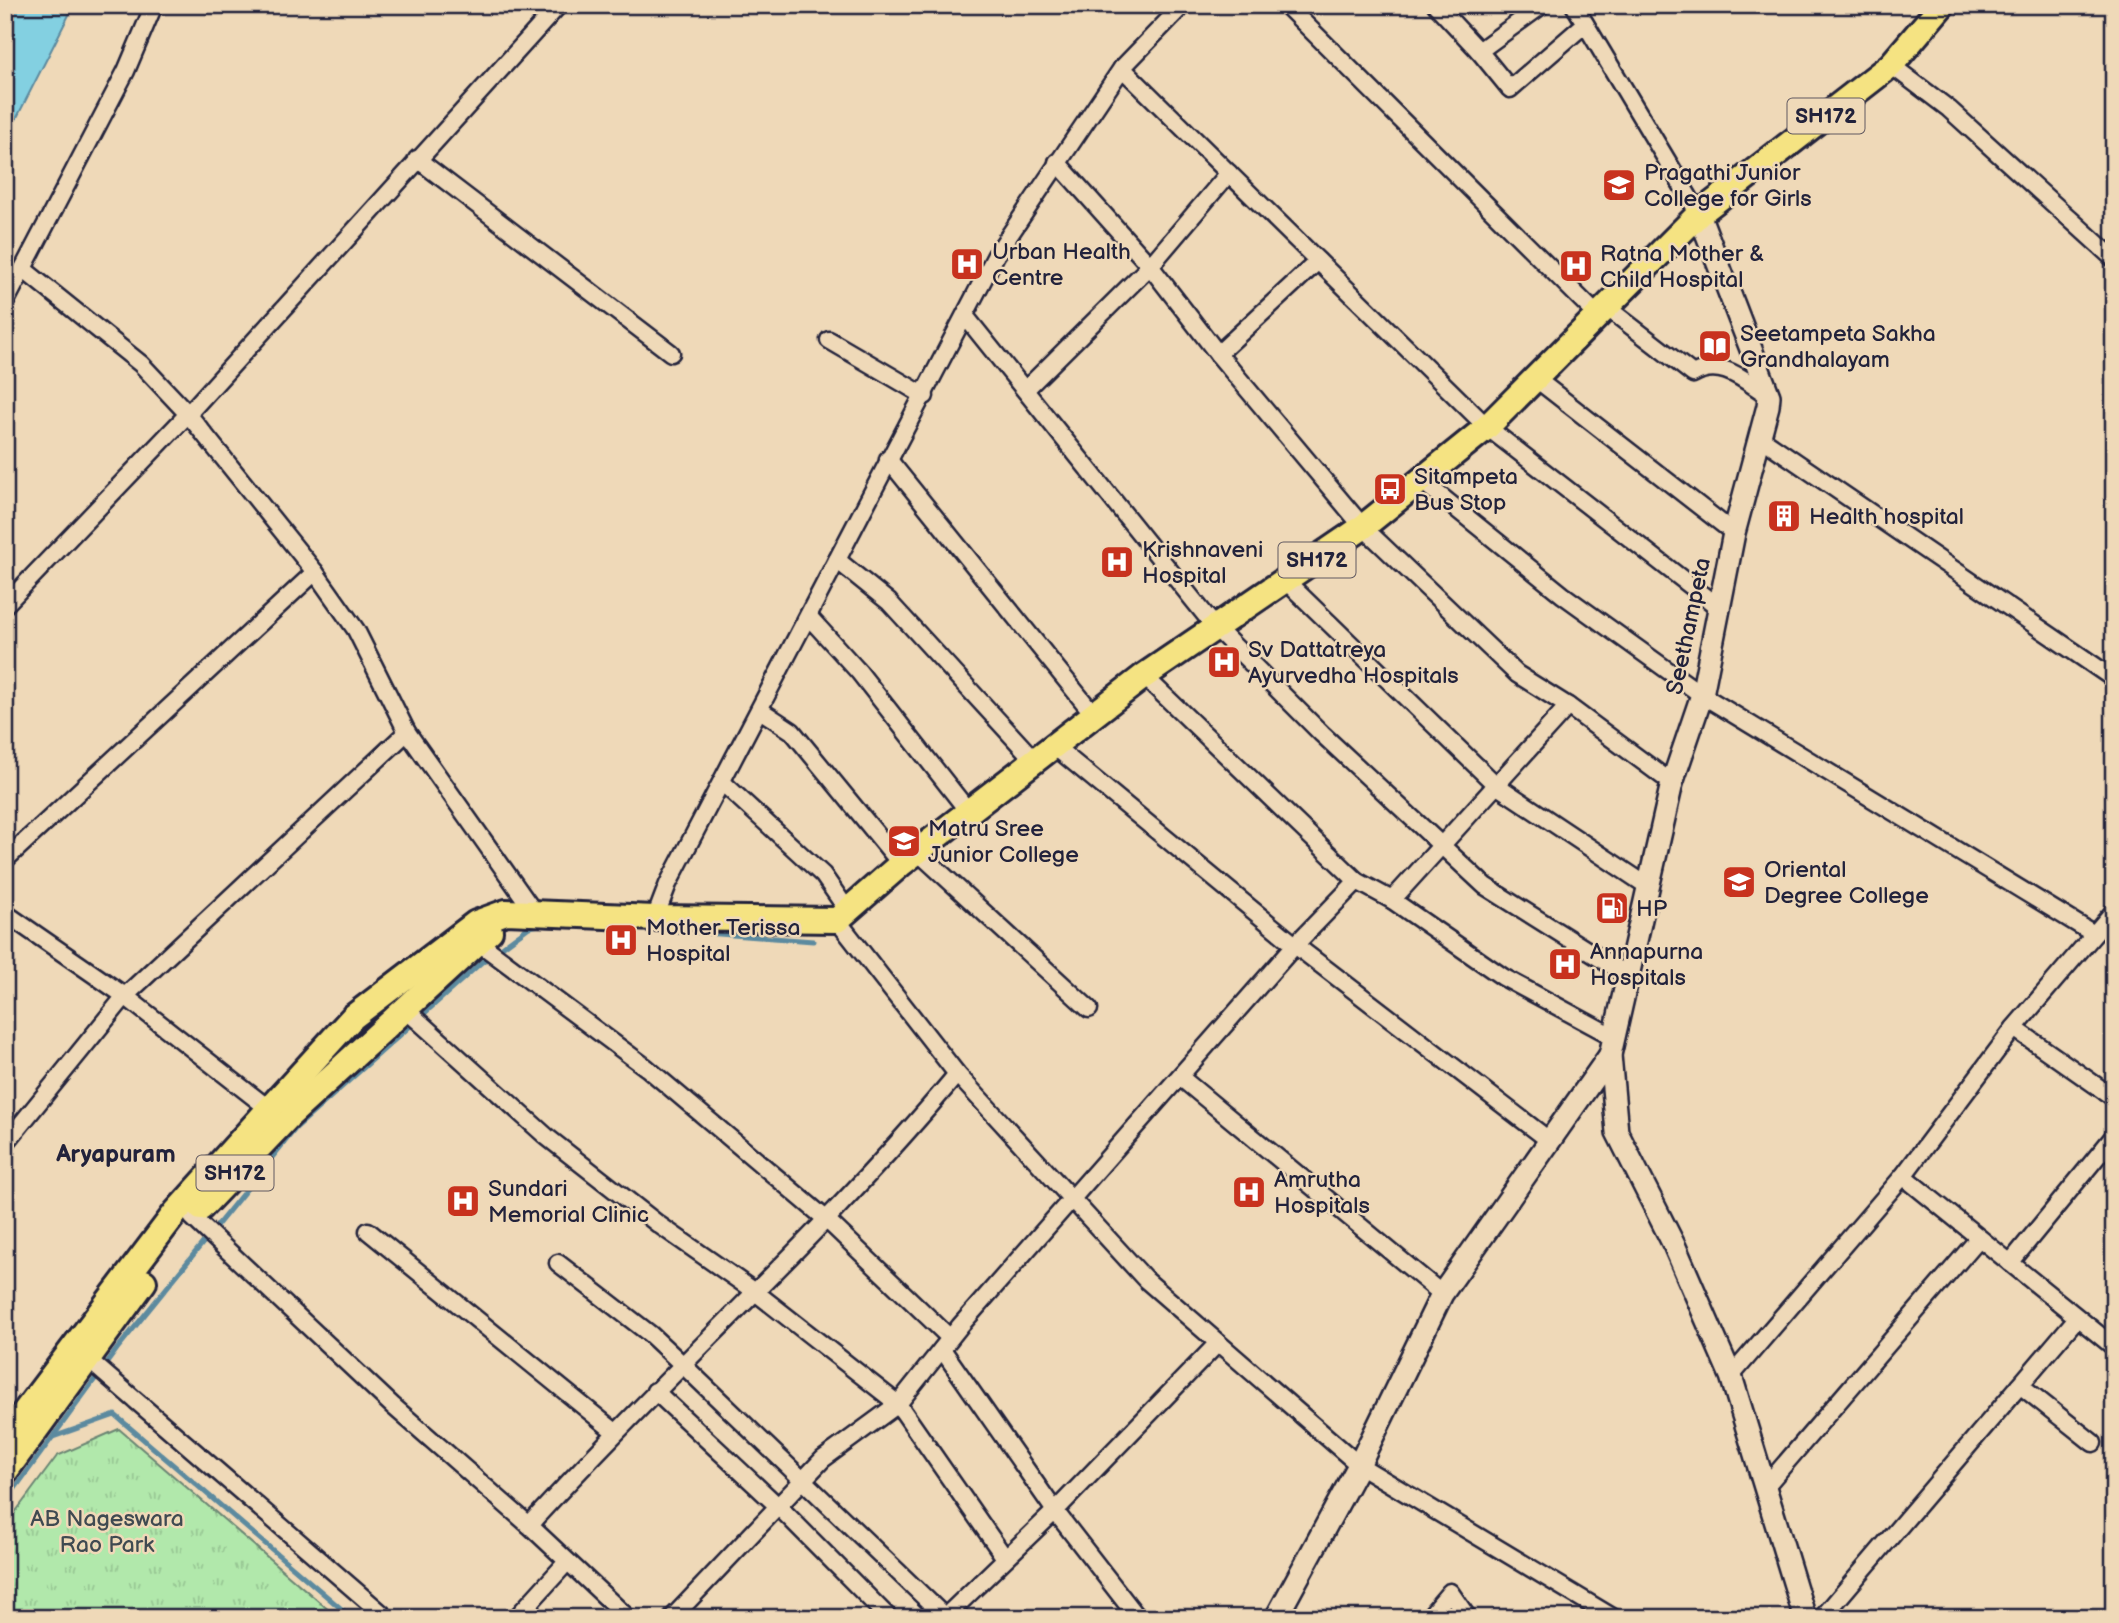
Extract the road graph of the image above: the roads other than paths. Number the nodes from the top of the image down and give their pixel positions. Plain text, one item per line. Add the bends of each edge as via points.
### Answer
1 (154, 5) edge
2 (559, 5) edge
3 (1183, 5) edge
4 (1286, 5) edge
5 (1436, 5) edge
6 (1542, 5) edge
7 (1574, 5) edge
8 (1942, 5) edge
9 (1585, 24) junction
10 (1479, 51) junction
11 (1891, 65) junction
12 (1122, 68) junction
13 (417, 159) junction
14 (1057, 162) junction
15 (1229, 173) junction
16 (1699, 214) junction
17 (2114, 259) edge
18 (1318, 261) junction
19 (1150, 265) junction
20 (23, 269) junction
21 (5, 303) edge
22 (1601, 310) junction
23 (966, 317) junction
24 (829, 340) dead end
25 (671, 353) dead end
26 (1218, 354) junction
27 (1535, 378) junction
28 (1026, 389) junction
29 (925, 396) junction
30 (1769, 396) junction
31 (188, 414) junction
32 (1487, 427) junction
33 (1761, 438) junction
34 (888, 459) junction
35 (1422, 481) junction
36 (1363, 527) junction
37 (1734, 533) junction
38 (836, 560) junction
39 (315, 572) junction
40 (1287, 582) junction
41 (5, 605) edge
42 (1718, 607) junction
43 (809, 617) junction
44 (1215, 627) junction
45 (1144, 676) junction
46 (2114, 679) edge
47 (1702, 695) junction
48 (1568, 706) junction
49 (760, 710) junction
50 (1095, 716) junction
51 (407, 732) junction
52 (1045, 753) junction
53 (723, 783) junction
54 (1672, 783) junction
55 (1496, 785) junction
56 (968, 811) junction
57 (1442, 845) junction
58 (909, 858) junction
59 (5, 860) edge
60 (1357, 881) junction
61 (1648, 887) junction
62 (1392, 900) junction
63 (2114, 911) edge
64 (506, 912) junction
65 (534, 912) junction
66 (5, 913) edge
67 (842, 916) junction
68 (655, 918) junction
69 (2094, 934) junction
70 (478, 942) junction
71 (1295, 945) junction
72 (1628, 976) junction
73 (125, 996) junction
74 (404, 1008) junction
75 (1089, 1009) dead end
76 (2014, 1028) junction
77 (1612, 1046) junction
78 (957, 1074) junction
79 (1180, 1076) junction
80 (2114, 1098) edge
81 (269, 1108) junction
82 (2114, 1136) edge
83 (1550, 1140) junction
84 (5, 1144) edge
85 (1903, 1176) junction
86 (1071, 1202) junction
87 (192, 1217) junction
88 (827, 1220) junction
89 (368, 1231) dead end
90 (1979, 1238) junction
91 (558, 1263) dead end
92 (2010, 1263) junction
93 (754, 1291) junction
94 (1442, 1294) junction
95 (2077, 1318) junction
96 (1218, 1343) junction
97 (946, 1344) junction
98 (2114, 1348) edge
99 (89, 1360) junction
100 (682, 1363) junction
101 (1731, 1376) junction
102 (2020, 1385) junction
103 (655, 1391) junction
104 (898, 1404) junction
105 (614, 1431) junction
106 (5, 1438) edge
107 (2093, 1443) dead end
108 (1359, 1465) junction
109 (5, 1472) edge
110 (803, 1479) junction
111 (1765, 1487) junction
112 (778, 1506) junction
113 (1055, 1511) junction
114 (529, 1525) junction
115 (1005, 1558) junction
116 (567, 1562) junction
117 (944, 1617) edge
118 (387, 1618) edge
119 (516, 1618) edge
120 (628, 1618) edge
121 (672, 1618) edge
122 (889, 1618) edge
123 (1138, 1618) edge
124 (1276, 1618) edge
125 (1428, 1618) edge
126 (1468, 1618) edge
127 (1614, 1618) edge
128 (1805, 1618) edge
129 (1822, 1618) edge

1 - 20 street via 126,71
2 - 13 street
3 - 12 street
4 - 22 street
5 - 10 street
6 - 10 street
7 - 9 street
8 - 11 main road, SH172
9 - 10 street via 1510,89
9 - 16 street
11 - 16 main road, SH172
11 - 17 street via 1949,109
12 - 14 street
12 - 15 street
13 - 25 street
13 - 31 street
14 - 19 street
14 - 23 street via 996,256
15 - 18 street
15 - 19 street
16 - 22 main road, SH172
16 - 30 street
18 - 26 street
18 - 32 street
19 - 26 street
19 - 28 street
20 - 21 street
20 - 31 street via 141,364
22 - 27 main road, SH172
22 - 30 street via 1693,374 1717,367
23 - 28 street
23 - 29 street
24 - 29 street
26 - 36 street
27 - 32 main road, SH172
27 - 37 street
28 - 44 street
29 - 34 street
30 - 33 street, Seethampeta
31 - 39 street
31 - 41 street
32 - 35 main road, SH172
32 - 42 street
33 - 37 street, Seethampeta
33 - 46 street
34 - 38 street
34 - 50 street
35 - 36 main road, SH172
35 - 47 street via 1563,595
36 - 40 main road, SH172
36 - 48 street via 1517,674
37 - 42 street, Seethampeta
38 - 43 street
38 - 52 street via 889,602
39 - 51 street via 356,630
39 - 59 street
40 - 44 main road, SH172
40 - 55 street
42 - 47 street, Seethampeta
43 - 49 street
43 - 56 street via 859,672
44 - 45 main road, SH172
44 - 57 street
45 - 50 main road, SH172
45 - 60 street
47 - 54 street, Seethampeta
47 - 69 street
48 - 54 street
48 - 55 street
49 - 53 street
49 - 58 street via 792,731
50 - 52 main road, SH172
51 - 65 street
51 - 73 street
52 - 56 main road, SH172
52 - 71 street
53 - 67 street via 823,875
53 - 68 street via 668,884
54 - 61 street, Seethampeta
55 - 57 street
55 - 61 street
56 - 58 main road, SH172
57 - 62 street
57 - 72 street via 1485,886
58 - 67 main road, SH172
58 - 75 street
60 - 62 street
60 - 71 street
61 - 72 street, Seethampeta
62 - 77 street
63 - 69 street
64 - 65 main road, SH172
64 - 70 main road, SH172
64 - 81 main road, SH172 via 476,923 353,1017
65 - 68 main road, SH172
66 - 73 street
67 - 68 main road, SH172
67 - 78 street
69 - 76 street
70 - 74 main road, SH172
70 - 88 street via 647,1069
71 - 79 street
71 - 83 street
72 - 77 street, Seethampeta
73 - 81 street
73 - 84 street
74 - 87 main road, SH172 via 290,1115
74 - 93 street via 547,1137 658,1224
76 - 80 street
76 - 85 street
77 - 83 street
77 - 101 street via 1616,1132 1675,1247
78 - 86 street
78 - 88 street
79 - 86 street
79 - 94 street
81 - 106 main road, SH172 via 176,1212
82 - 92 street
83 - 94 street
85 - 90 street
85 - 101 street
86 - 96 street via 1146,1280
86 - 97 street
87 - 99 main road, SH172
87 - 114 street via 393,1406
88 - 93 street
88 - 97 street
89 - 105 street
90 - 92 street
90 - 111 street
91 - 100 street
92 - 95 street
93 - 100 street
93 - 104 street
94 - 108 street
95 - 98 street
95 - 102 street
96 - 108 street
96 - 113 street
97 - 104 street
97 - 113 street
99 - 109 main road, SH172
99 - 118 street
100 - 103 street
100 - 110 street
101 - 111 street
102 - 107 street
102 - 129 street
103 - 105 street
103 - 112 street
104 - 110 street
104 - 115 street
105 - 114 street
108 - 124 street
108 - 127 street
110 - 112 street
110 - 117 street
111 - 128 street
112 - 121 street
112 - 122 street
113 - 115 street
113 - 123 street
114 - 116 street
115 - 117 street
116 - 119 street
116 - 120 street
125 - 126 street via 1450,1592

